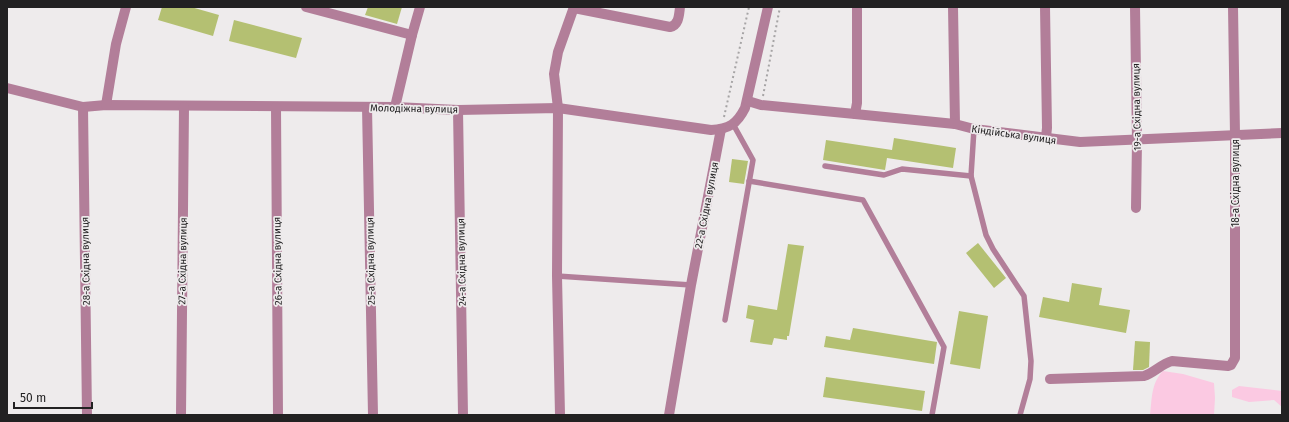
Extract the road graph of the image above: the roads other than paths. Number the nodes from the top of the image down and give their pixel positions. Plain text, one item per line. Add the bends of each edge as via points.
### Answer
1 (126, 7) edge
2 (306, 7) edge
3 (420, 7) edge
4 (680, 7) edge
5 (768, 7) edge
6 (857, 7) edge
7 (953, 7) edge
8 (1045, 7) edge
9 (1135, 7) edge
10 (1233, 7) edge
11 (574, 8) edge
12 (412, 35) junction
13 (7, 88) edge
14 (748, 101) junction
15 (83, 106) junction
16 (106, 106) junction
17 (184, 107) junction
18 (276, 107) junction
19 (367, 107) junction
20 (395, 108) junction
21 (558, 108) junction
22 (458, 110) junction
23 (855, 114) junction
24 (733, 124) junction
25 (955, 124) junction
26 (974, 129) junction
27 (721, 130) junction
28 (1282, 133) edge
29 (1235, 135) junction
30 (1046, 137) junction
31 (1137, 141) junction
32 (825, 166) dead end
33 (971, 176) junction
34 (749, 180) junction
35 (1136, 208) dead end
36 (557, 276) junction
37 (691, 285) junction
38 (724, 320) dead end
39 (1050, 379) dead end
40 (87, 415) edge
41 (181, 415) edge
42 (278, 415) edge
43 (373, 415) edge
44 (463, 415) edge
45 (560, 415) edge
46 (669, 415) edge
47 (932, 415) edge
48 (1020, 415) edge

1 - 16 street via 116,44
2 - 12 street
3 - 12 street
4 - 11 street via 677,22 670,27
5 - 14 street
6 - 23 street
7 - 25 street
8 - 30 street
9 - 31 street, 19-а Східна вулиця
10 - 29 street, 18-а Східна вулиця
11 - 21 street via 554,74
12 - 20 street
13 - 15 street, Молодіжна вулиця
14 - 23 street, Кіндійська вулиця via 761,105
14 - 24 street via 742,115
15 - 16 street, Молодіжна вулиця
15 - 40 street, 28-а Східна вулиця
16 - 17 street, Молодіжна вулиця
17 - 18 street, Молодіжна вулиця
17 - 41 street, 27-а Східна вулиця
18 - 19 street, Молодіжна вулиця
18 - 42 street, 26-а Східна вулиця
19 - 20 street, Молодіжна вулиця
19 - 43 street, 25-а Східна вулиця
20 - 22 street, Молодіжна вулиця
21 - 22 street, Молодіжна вулиця
21 - 27 street, Молодіжна вулиця
21 - 36 street
22 - 44 street, 24-а Східна вулиця
23 - 25 street, Кіндійська вулиця
24 - 27 street
24 - 34 lane via 753,160
25 - 26 street, Кіндійська вулиця
26 - 30 street, Кіндійська вулиця
26 - 33 lane
27 - 37 street, 22-а Східна вулиця
28 - 29 street, Кіндійська вулиця
29 - 31 street, Кіндійська вулиця
29 - 39 street, 18-а Східна вулиця via 1235,358 1232,365 1172,361 1166,362 1149,375 1136,378
30 - 31 street, Кіндійська вулиця via 1080,142
31 - 35 street, 19-а Східна вулиця
32 - 33 lane via 884,175 902,168
33 - 48 lane via 986,235 1024,296 1031,361 1030,379
34 - 38 lane
34 - 47 lane via 863,200 944,347
36 - 37 lane
36 - 45 street
37 - 46 street, 22-а Східна вулиця

